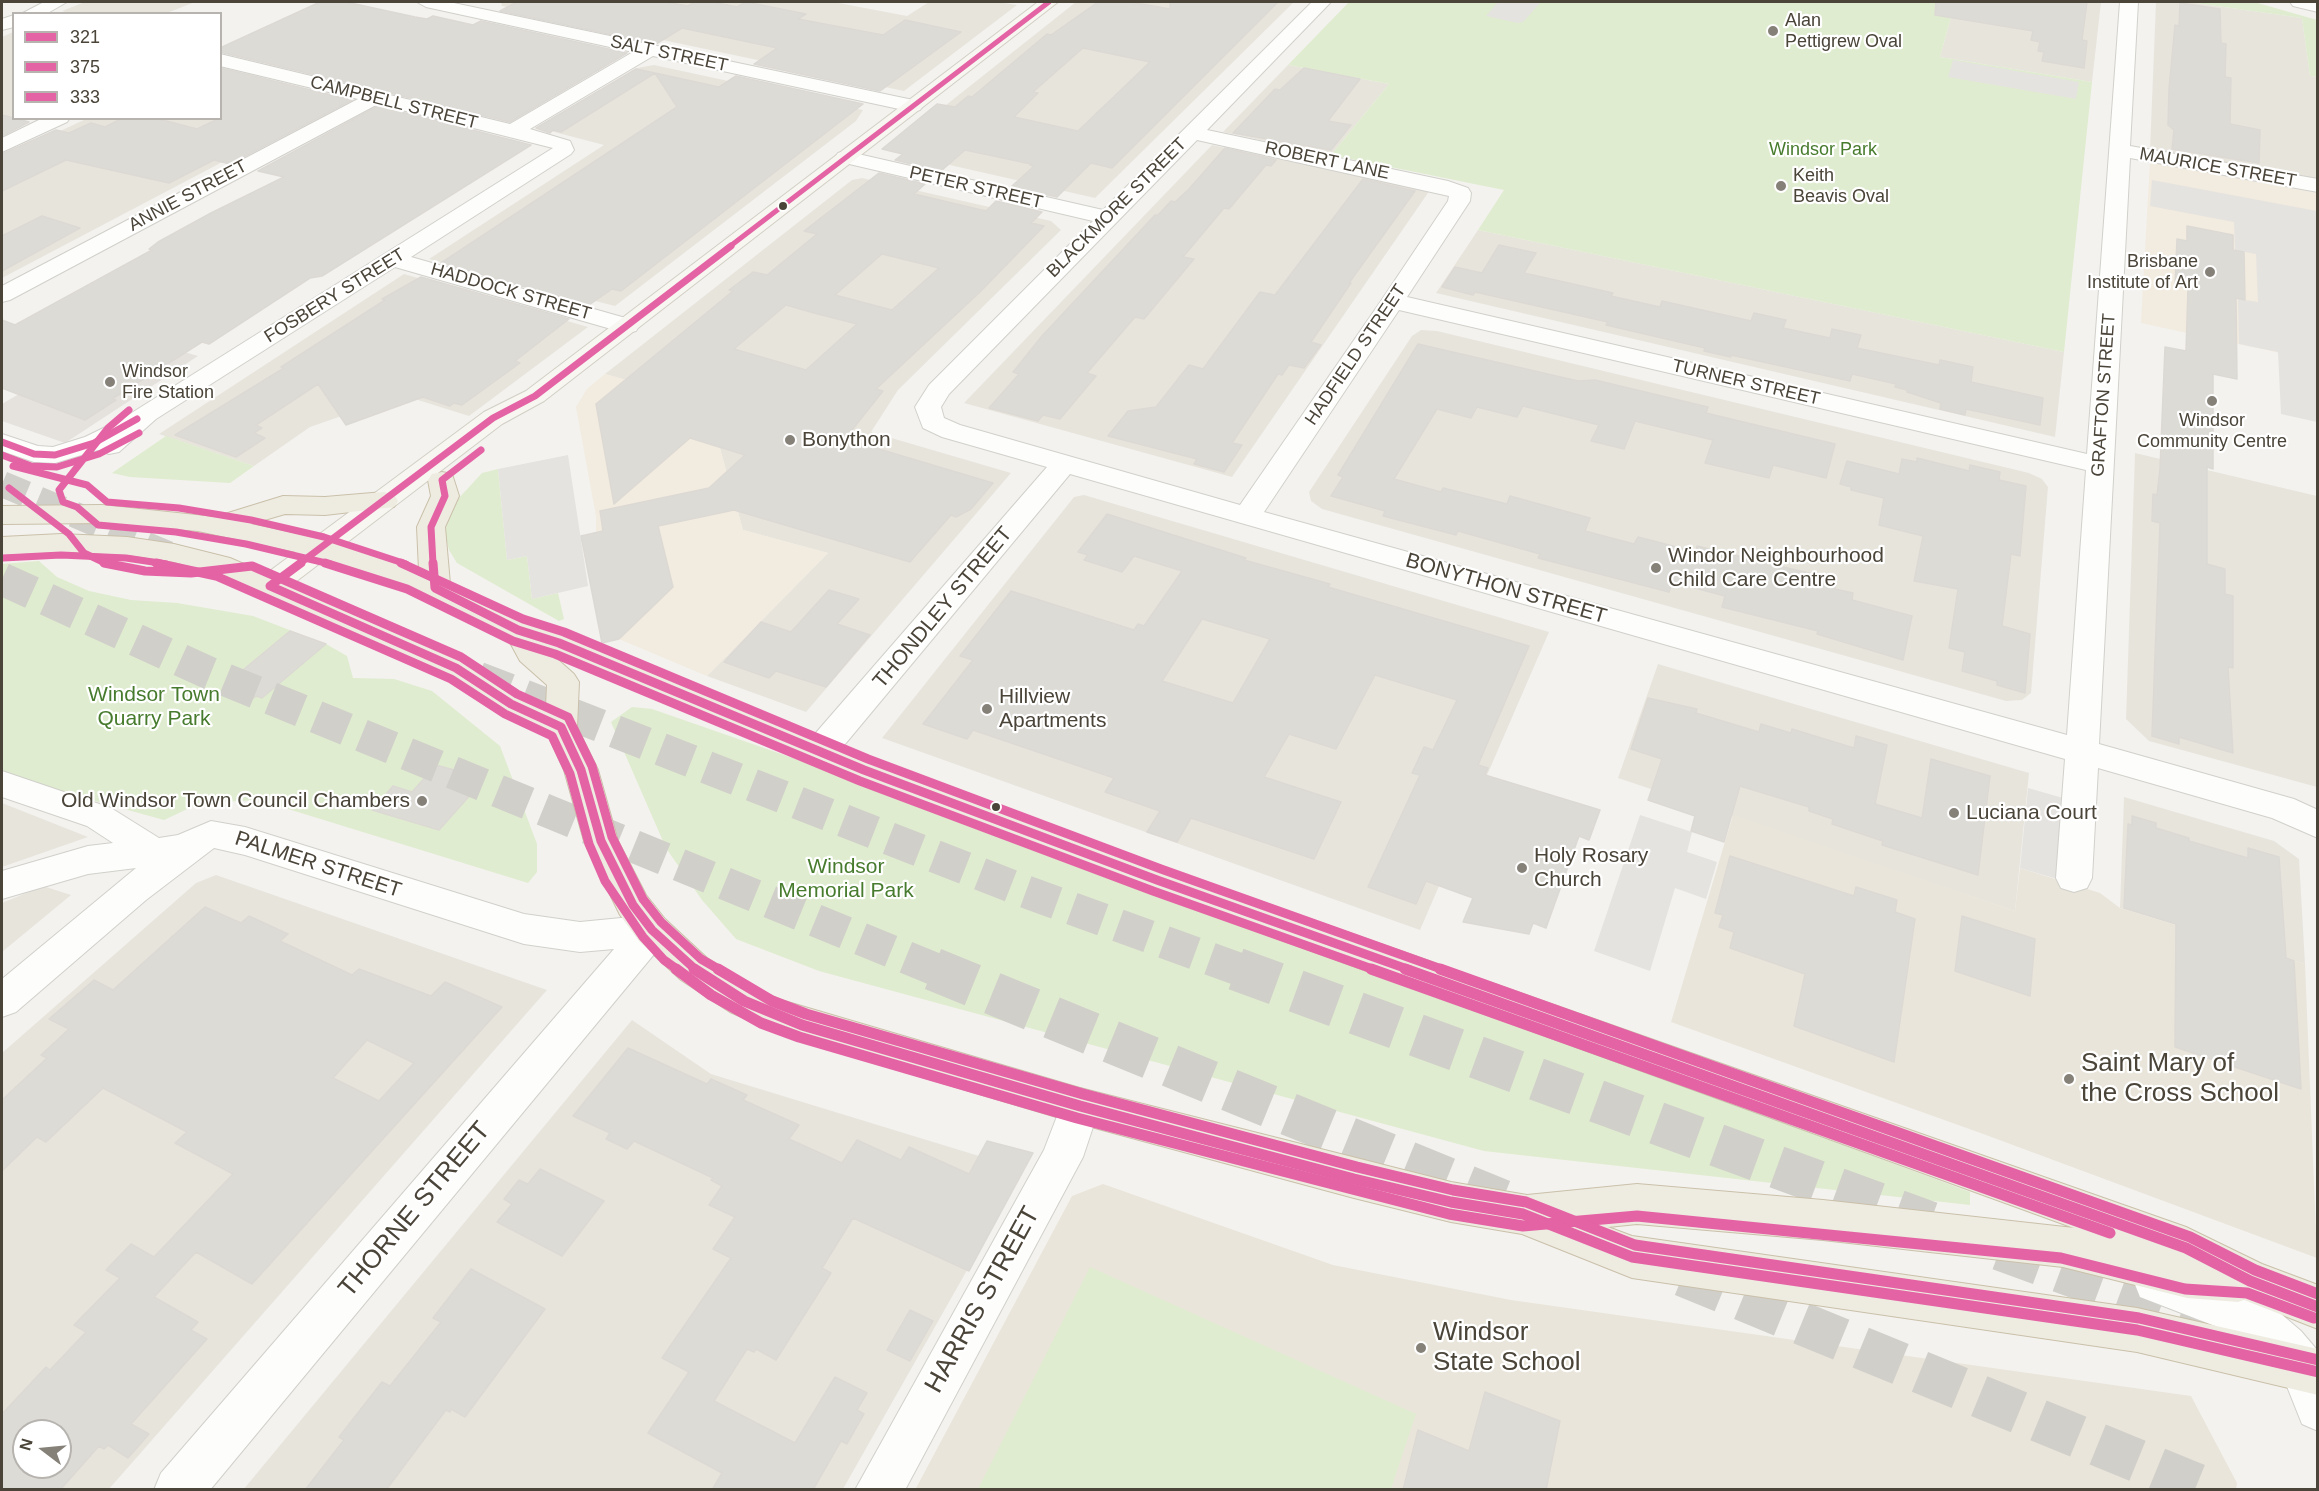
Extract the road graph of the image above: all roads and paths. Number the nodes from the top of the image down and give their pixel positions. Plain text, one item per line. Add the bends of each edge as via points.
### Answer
1 (58, 2) edge
2 (426, 2) edge
3 (1048, 2) edge
4 (1322, 2) edge
5 (2129, 2) edge
6 (2299, 2) edge
7 (473, 6) edge
8 (2318, 7) edge
9 (33, 12) edge
10 (650, 50) junction
11 (222, 60) edge
12 (375, 98) junction
13 (913, 106) junction
14 (56, 120) edge
15 (512, 131) junction
16 (1192, 133) junction
17 (2, 146) edge
18 (564, 150) joint
19 (2119, 150) junction
20 (845, 158) junction
21 (2318, 186) edge
22 (1460, 193) joint
23 (1108, 218) junction
24 (394, 259) junction
25 (2, 295) edge
26 (1393, 301) junction
27 (627, 326) junction
28 (535, 396) junction
29 (137, 419) junction
30 (932, 422) joint
31 (2, 442) edge
32 (109, 446) dead end
33 (1065, 463) junction
34 (2100, 465) junction
35 (442, 480) junction
36 (384, 501) junction
37 (2, 515) edge
38 (1247, 516) junction
39 (217, 526) junction
40 (2, 546) edge
41 (331, 552) junction
42 (435, 588) junction
43 (280, 590) junction
44 (518, 630) junction
45 (561, 727) junction
46 (819, 752) junction
47 (2082, 753) junction
48 (2, 784) edge
49 (2318, 825) edge
50 (170, 849) junction
51 (2074, 878) dead end
52 (2, 885) edge
53 (652, 930) junction
54 (2, 1001) edge
55 (1080, 1106) junction
56 (1523, 1214) junction
57 (2128, 1261) junction
58 (2250, 1281) junction
59 (2318, 1307) edge
60 (2312, 1383) edge
61 (178, 1490) edge
62 (879, 1490) edge

1 - 9 street
2 - 7 street, SALT STREET
3 - 13 main road
4 - 16 street, BLACKMORE STREET
5 - 19 street, GRAFTON STREET
6 - 8 street
7 - 10 street, SALT STREET
10 - 13 street, SALT STREET
10 - 15 street
11 - 12 street, CAMPBELL STREET
12 - 15 street, CAMPBELL STREET
12 - 25 street, ANNIE STREET
13 - 20 main road
14 - 17 street
15 - 18 street, CAMPBELL STREET via 556,141
16 - 22 street, ROBERT LANE via 1448,187
16 - 23 street, BLACKMORE STREET
18 - 24 street, FOSBERY STREET
19 - 21 street, MAURICE STREET
19 - 34 street, GRAFTON STREET
20 - 23 street, PETER STREET
20 - 27 main road
22 - 26 street, HADFIELD STREET via 1459,201
23 - 30 street, BLACKMORE STREET via 938,390 928,407
24 - 27 street, HADDOCK STREET
24 - 29 street, FOSBERY STREET
26 - 34 street, TURNER STREET
26 - 38 street, HADFIELD STREET
27 - 28 main road
28 - 35 main road via 516,422
28 - 36 main road via 493,418
29 - 31 street via 94,443 55,455 34,454
29 - 32 street, FOSBERY STREET
30 - 33 street, BONYTHON STREET via 951,431
33 - 38 street, BONYTHON STREET
33 - 46 street, THONDLEY STREET
34 - 47 street, GRAFTON STREET
35 - 41 main road
35 - 42 highway via 445,496 431,527
36 - 39 highway via 284,505
36 - 41 main road
37 - 39 highway via 113,515
38 - 47 street, BONYTHON STREET
39 - 41 highway
40 - 43 highway via 101,543 150,549 220,565
41 - 42 highway
41 - 43 main road
42 - 44 highway
43 - 45 highway via 456,668 511,704
44 - 45 highway via 531,653 563,682
44 - 46 highway via 559,643
45 - 53 highway via 581,770 615,876
46 - 58 highway via 1167,883 2186,1248
47 - 49 street via 2282,808
47 - 51 street, GRAFTON STREET
48 - 50 street via 99,817
50 - 52 street via 63,866
50 - 53 street, PALMER STREET via 208,835 224,835 481,917 545,933 580,937
50 - 54 street, PALMER STREET via 111,908
53 - 55 highway via 702,974 767,1012
53 - 61 street, THORNE STREET
55 - 56 highway via 1354,1179
55 - 62 street, HARRIS STREET via 1062,1157
56 - 57 highway via 1637,1204 2004,1239 2063,1246
56 - 60 highway via 1632,1257 2138,1330
57 - 58 highway via 2187,1277
57 - 60 street via 2160,1285 2248,1319 2285,1347
58 - 59 highway

